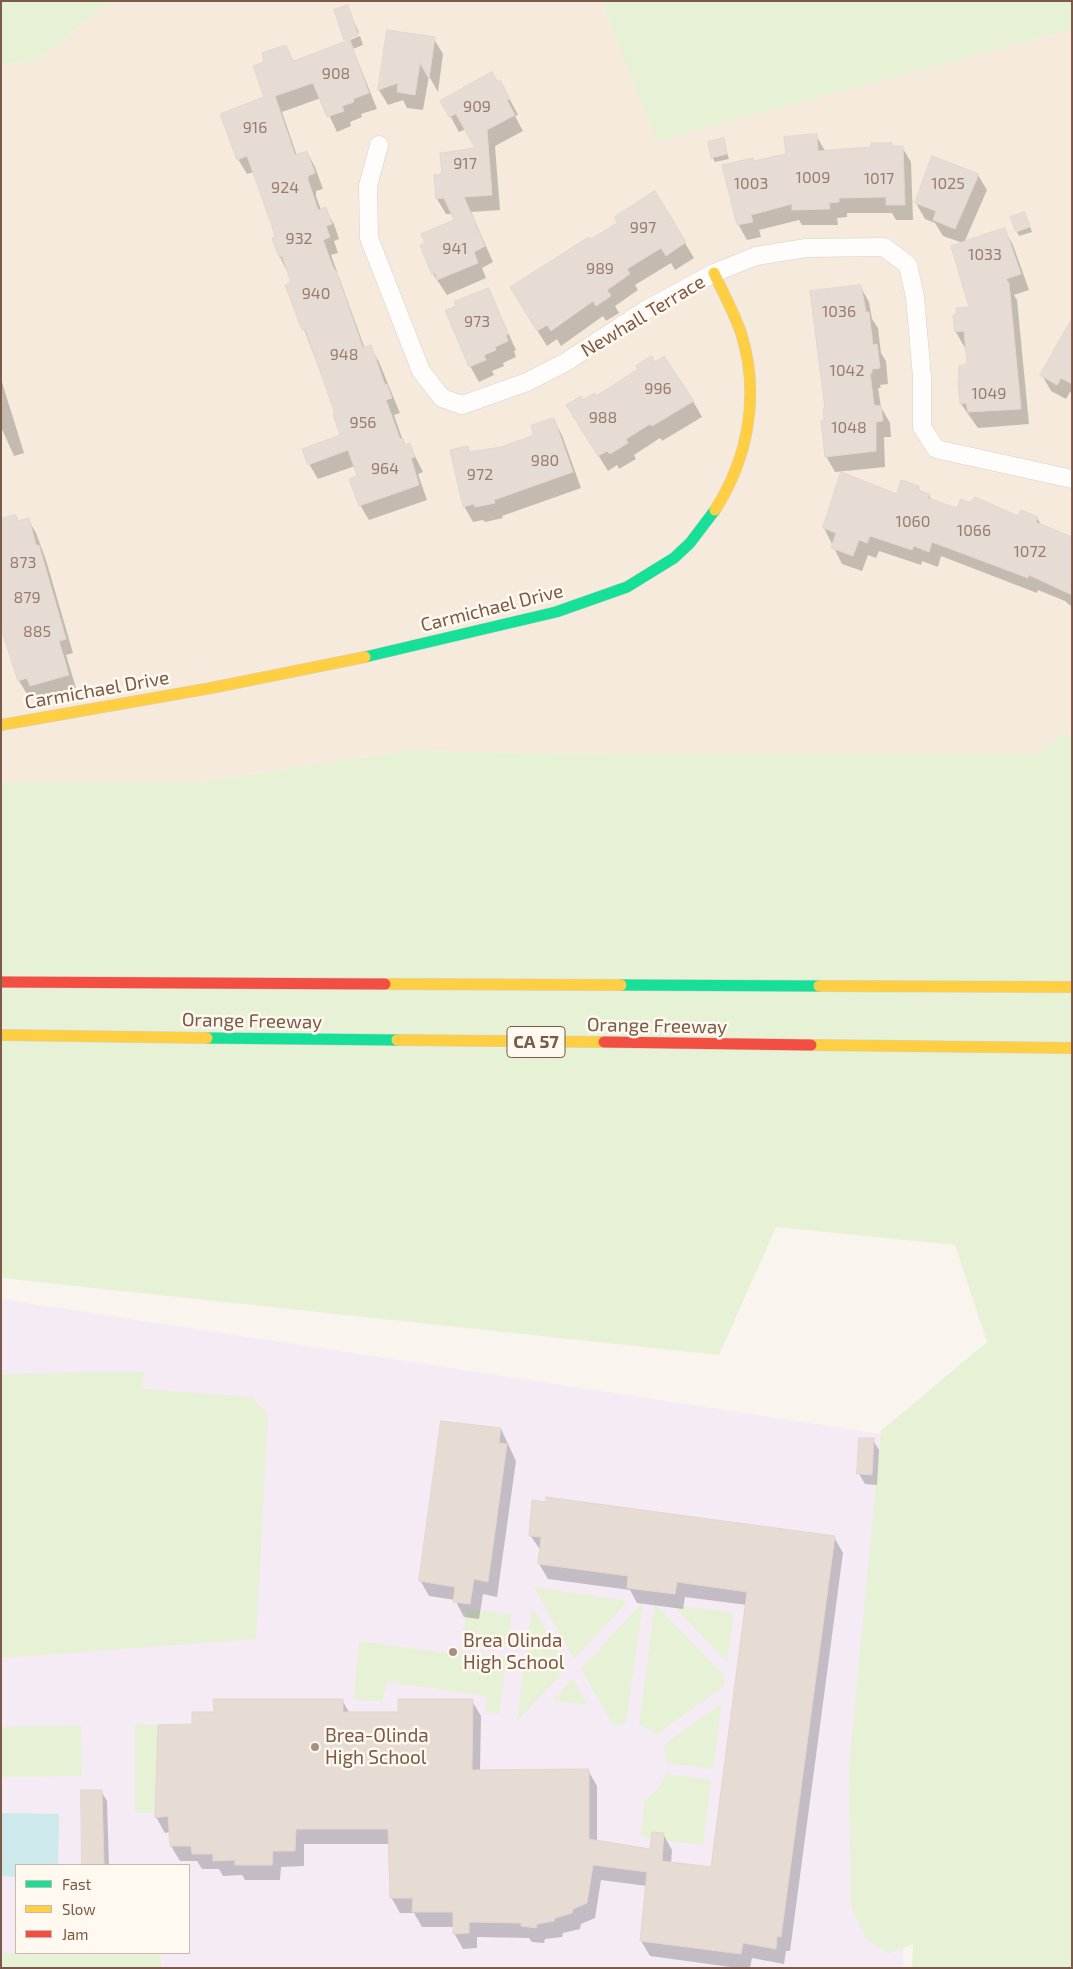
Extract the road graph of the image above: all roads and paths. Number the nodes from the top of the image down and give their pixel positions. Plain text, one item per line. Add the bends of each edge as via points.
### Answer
1 (379, 145) dead end
2 (714, 273) junction
3 (1072, 479) edge
4 (1, 725) edge
5 (1, 982) edge
6 (1072, 987) edge
7 (1, 1036) edge
8 (1072, 1048) edge

1 - 2 street, Newhall Terrace via 368,186 369,238 421,371 442,398 462,405 527,382
2 - 3 street, Newhall Terrace via 756,256 806,248 884,247 908,265 916,297 922,427 936,449
2 - 4 main road, Carmichael Drive via 741,335 748,370 749,408 745,444 718,505 678,554 654,573 630,586 590,600 442,640 210,688
5 - 6 main road, Orange Freeway
7 - 8 main road, Orange Freeway / CA 57

